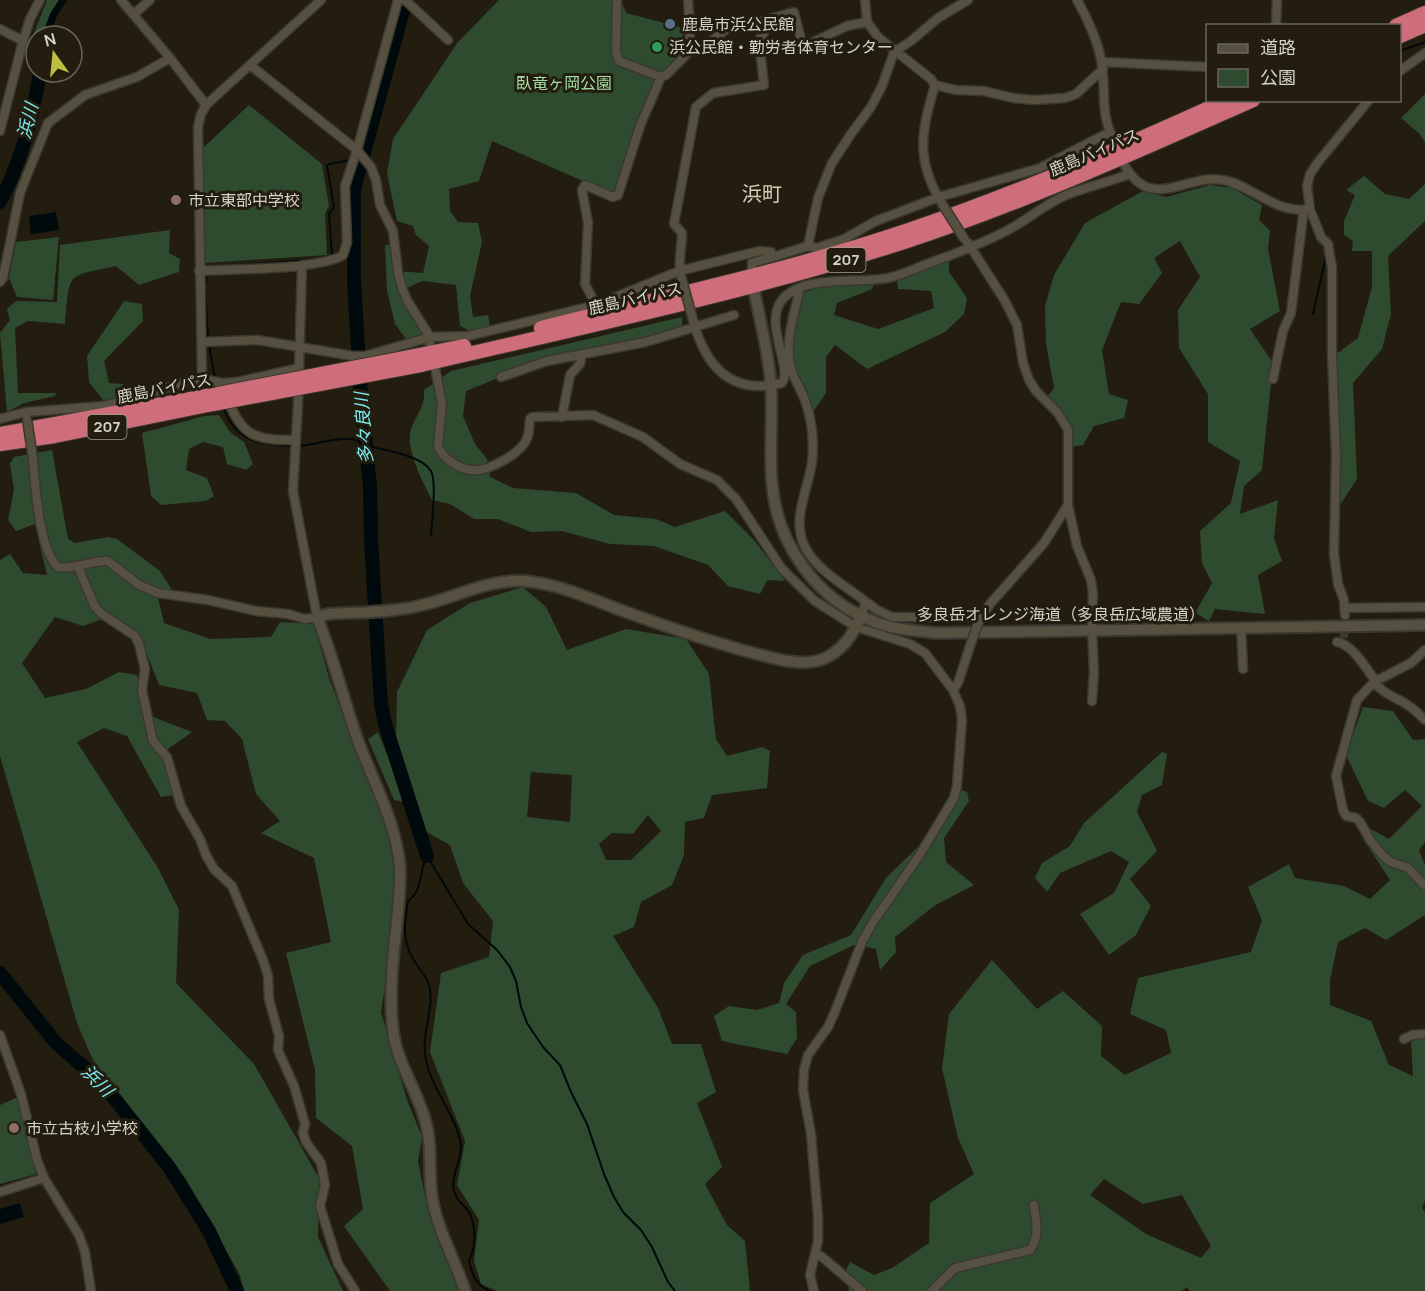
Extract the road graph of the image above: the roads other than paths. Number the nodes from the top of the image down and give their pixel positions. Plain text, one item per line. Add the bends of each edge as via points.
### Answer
1 (40, 0) edge
2 (121, 0) edge
3 (150, 0) edge
4 (321, 0) edge
5 (398, 0) edge
6 (617, 0) edge
7 (688, 0) edge
8 (865, 0) edge
9 (968, 0) edge
10 (1077, 0) edge
11 (1277, 0) edge
12 (407, 2) edge
13 (1425, 13) edge
14 (134, 14) junction
15 (762, 21) junction
16 (867, 22) junction
17 (1276, 24) edge
18 (1400, 24) edge
19 (1425, 25) edge
20 (0, 29) edge
21 (1401, 36) edge
22 (448, 40) dead end
23 (23, 41) junction
24 (689, 52) junction
25 (894, 52) junction
26 (1425, 53) edge
27 (170, 58) junction
28 (250, 65) junction
29 (1102, 66) junction
30 (1206, 67) edge
31 (1401, 70) edge
32 (661, 77) junction
33 (935, 85) junction
34 (1222, 102) edge
35 (1248, 102) edge
36 (1367, 102) edge
37 (206, 105) junction
38 (2, 114) edge
39 (0, 131) edge
40 (355, 156) junction
41 (940, 200) junction
42 (1306, 210) junction
43 (968, 244) junction
44 (808, 246) junction
45 (773, 256) junction
46 (302, 265) junction
47 (206, 270) junction
48 (680, 273) junction
49 (753, 281) junction
50 (0, 282) edge
51 (800, 288) junction
52 (596, 305) junction
53 (734, 315) dead end
54 (694, 323) junction
55 (430, 337) junction
56 (202, 342) junction
57 (299, 346) junction
58 (582, 354) junction
59 (426, 359) junction
60 (299, 368) junction
61 (501, 377) dead end
62 (202, 379) junction
63 (1273, 379) dead end
64 (222, 382) junction
65 (771, 386) junction
66 (213, 400) junction
67 (26, 415) junction
68 (562, 417) junction
69 (0, 419) edge
70 (0, 435) edge
71 (296, 440) junction
72 (0, 444) edge
73 (1068, 505) junction
74 (78, 567) junction
75 (866, 602) junction
76 (1425, 608) edge
77 (861, 615) junction
78 (317, 616) junction
79 (980, 619) junction
80 (1425, 625) edge
81 (856, 627) junction
82 (1242, 627) junction
83 (1092, 630) junction
84 (1341, 641) tunnel mouth
85 (1425, 650) edge
86 (1242, 669) dead end
87 (1374, 682) junction
88 (953, 690) junction
89 (1092, 701) dead end
90 (1425, 720) edge
91 (1425, 886) edge
92 (1425, 1034) edge
93 (0, 1035) edge
94 (1404, 1039) dead end
95 (44, 1178) junction
96 (0, 1192) edge
97 (1034, 1205) dead end
98 (815, 1254) junction
99 (91, 1291) edge
100 (355, 1291) edge
101 (465, 1291) edge
102 (814, 1291) edge
103 (862, 1291) edge
104 (932, 1291) edge

1 - 23 street
2 - 14 street
3 - 14 street
4 - 28 street
5 - 40 street
6 - 32 street via 618,61
7 - 24 street
8 - 16 street
9 - 25 street
10 - 29 street
11 - 17 street
12 - 22 street
13 - 18 highway
14 - 27 street
15 - 16 street via 794,12 803,47 848,26
15 - 24 street via 730,26 708,44
15 - 48 street via 764,33 759,40 764,85 713,93 696,107 674,224 682,233
16 - 25 street
19 - 21 highway
20 - 23 street
23 - 38 street
24 - 32 street
25 - 33 street
25 - 44 street via 871,107 832,164 818,198
26 - 31 street
27 - 37 street
27 - 50 street via 138,77 85,95 48,123 20,193
28 - 37 street
28 - 40 street
29 - 30 street
29 - 33 street via 1076,94 1065,98 1013,99
29 - 41 street via 1103,106 1112,136 1040,168
32 - 52 street via 618,195 613,198 585,185 582,190 588,223 585,284
33 - 41 street via 922,135 930,182
34 - 49 highway, 鹿島バイパス / 207 via 1037,183
35 - 49 highway, 鹿島バイパス / 207 via 977,216 905,242
36 - 42 street via 1310,174
37 - 47 street via 198,127
38 - 39 street
40 - 46 street via 345,186 347,242 343,255 334,261
40 - 55 street via 371,167 380,205 393,231 402,288
41 - 43 street, bridge
41 - 44 street via 876,221 843,239 817,248
42 - 43 street via 1269,202 1223,180 1154,189 1142,185 1127,170 1067,194 1007,231
42 - 63 street via 1291,313
42 - 76 street via 1330,250 1332,268 1335,554 1345,611
43 - 51 street via 891,277
43 - 73 street via 1017,325 1029,380 1068,430
44 - 45 street
45 - 48 street via 771,252 759,251
45 - 49 street via 752,263
46 - 47 street
46 - 57 street
47 - 56 street
48 - 52 street
48 - 54 street, bridge
49 - 59 highway, 鹿島バイパス / 207
49 - 65 street, 多良岳オレンジ海道（多良岳広域農道）
51 - 65 street via 783,298 778,307 776,328 785,375 782,383
51 - 75 street via 790,335 790,363 811,424 812,462 798,524 805,547 818,565
52 - 55 street via 468,336
53 - 54 street
54 - 58 street via 646,342
54 - 65 street via 709,360 725,376 746,385
55 - 57 street via 365,356
55 - 59 street
56 - 57 street via 258,340
56 - 62 street
57 - 60 street
58 - 61 street
58 - 68 street via 580,364 570,375
59 - 66 highway, 鹿島バイパス / 207, bridge
59 - 68 street via 442,404 438,446 458,466 472,471 490,468 518,451 527,439 532,417
60 - 64 street
60 - 71 street
62 - 64 street
62 - 67 street via 103,406
64 - 71 street via 233,415 247,432 265,440
65 - 77 street, 多良岳オレンジ海道（多良岳広域農道） via 772,484 780,521 797,560 820,587
66 - 70 highway, 鹿島バイパス / 207
66 - 72 highway, 鹿島バイパス / 207 via 75,433
67 - 69 street
67 - 74 street, bridge via 37,504 49,556 58,567
68 - 81 street via 593,415 644,437 680,464 717,480 736,500 782,569 815,602
71 - 78 street via 293,491
73 - 79 street via 1044,543
73 - 83 street via 1077,546 1091,580
74 - 78 street via 108,561 139,585 158,593 305,619
74 - 100 street via 95,607 135,636 139,644 145,669 142,690 153,741 167,757 181,806 206,855 232,886 263,960 279,1036 278,1050 294,1086 306,1142 321,1163 325,1185 320,1206 339,1264
75 - 77 street
75 - 79 street via 892,617
77 - 81 street
77 - 83 street, 多良岳オレンジ海道（多良岳広域農道） via 897,628 938,633
78 - 81 street via 415,607 489,584 525,581 561,588 717,644 797,662 834,653
78 - 101 street via 395,843 400,884 392,966 393,1034 426,1122 432,1199
79 - 88 street, bridge
80 - 82 street, 多良岳オレンジ海道（多良岳広域農道）
81 - 88 street via 926,653
82 - 83 street, 多良岳オレンジ海道（多良岳広域農道）
82 - 86 street
83 - 89 street
84 - 87 street
85 - 87 street via 1411,663
87 - 90 street
87 - 91 street via 1353,710 1336,776 1339,793 1346,816 1360,822 1383,856 1408,868
88 - 98 street via 962,720 954,798 868,932 828,1028 808,1055 804,1070 818,1217
92 - 94 street
93 - 95 street
95 - 96 street
95 - 99 street via 79,1235
97 - 104 street via 1037,1235 1030,1251 955,1268
98 - 102 street via 810,1275
98 - 103 street

